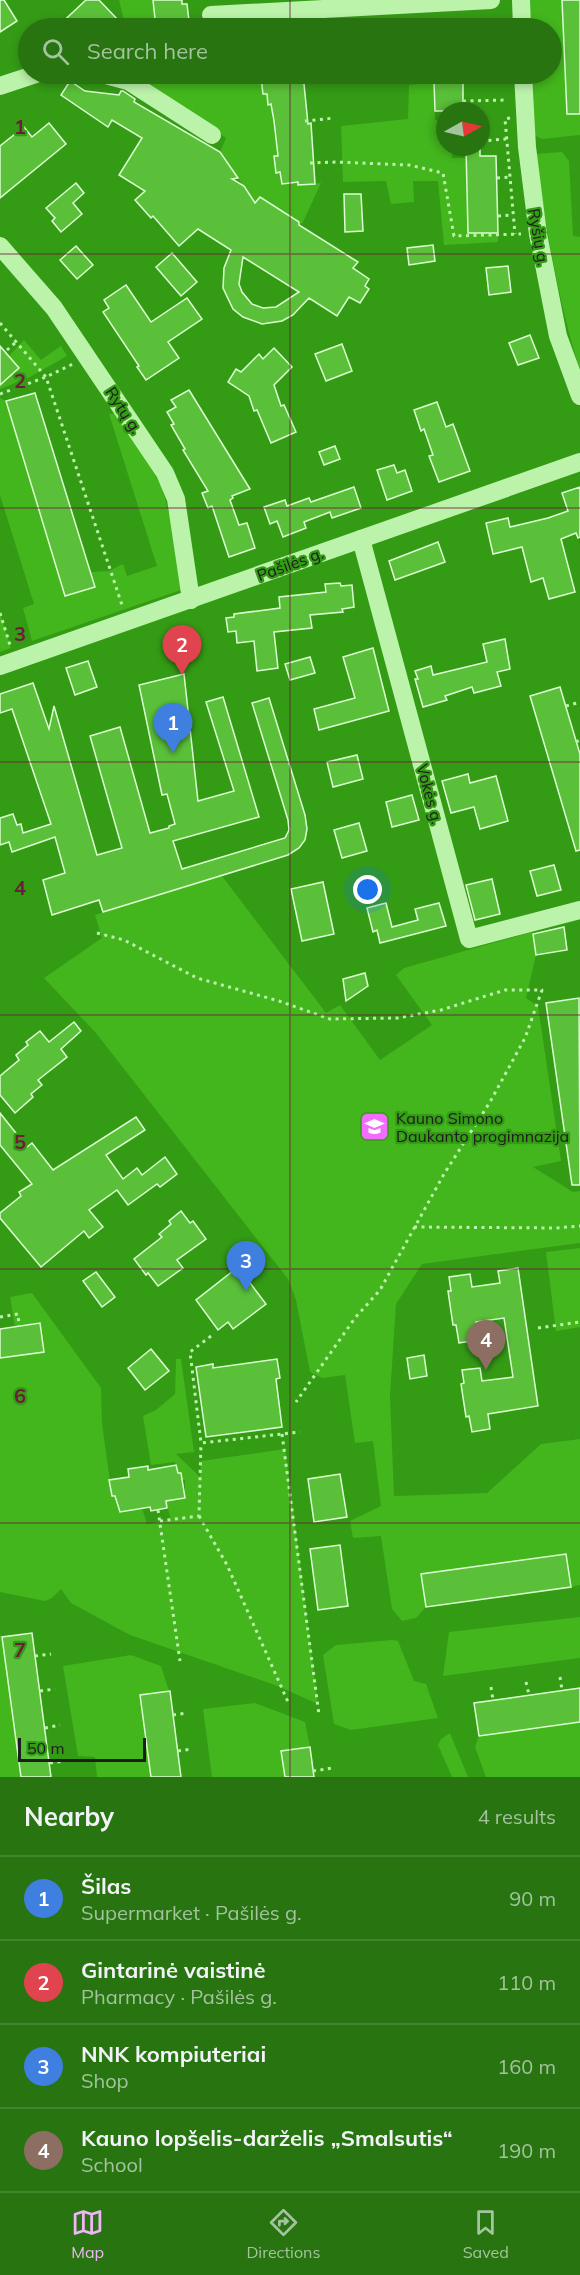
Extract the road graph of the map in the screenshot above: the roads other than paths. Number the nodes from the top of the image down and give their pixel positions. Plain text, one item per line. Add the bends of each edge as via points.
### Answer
1 (491, 0) edge
2 (521, 0) edge
3 (211, 15) dead end
4 (522, 18) edge
5 (18, 80) edge
6 (133, 84) edge
7 (523, 84) edge
8 (0, 86) edge
9 (212, 135) dead end
10 (0, 246) edge
11 (580, 396) edge
12 (580, 462) edge
13 (360, 539) junction
14 (190, 600) junction
15 (7, 664) edge
16 (580, 910) edge

1 - 3 street
2 - 4 street
5 - 8 street
6 - 9 street
7 - 11 street, Ryšių g. via 538,234 558,336
10 - 14 street, Rytų g. via 54,308 169,482 176,499
12 - 13 street, Pašilės g.
13 - 14 street, Pašilės g.
13 - 16 street, Vokės g. via 469,939
14 - 15 street, Pašilės g.

